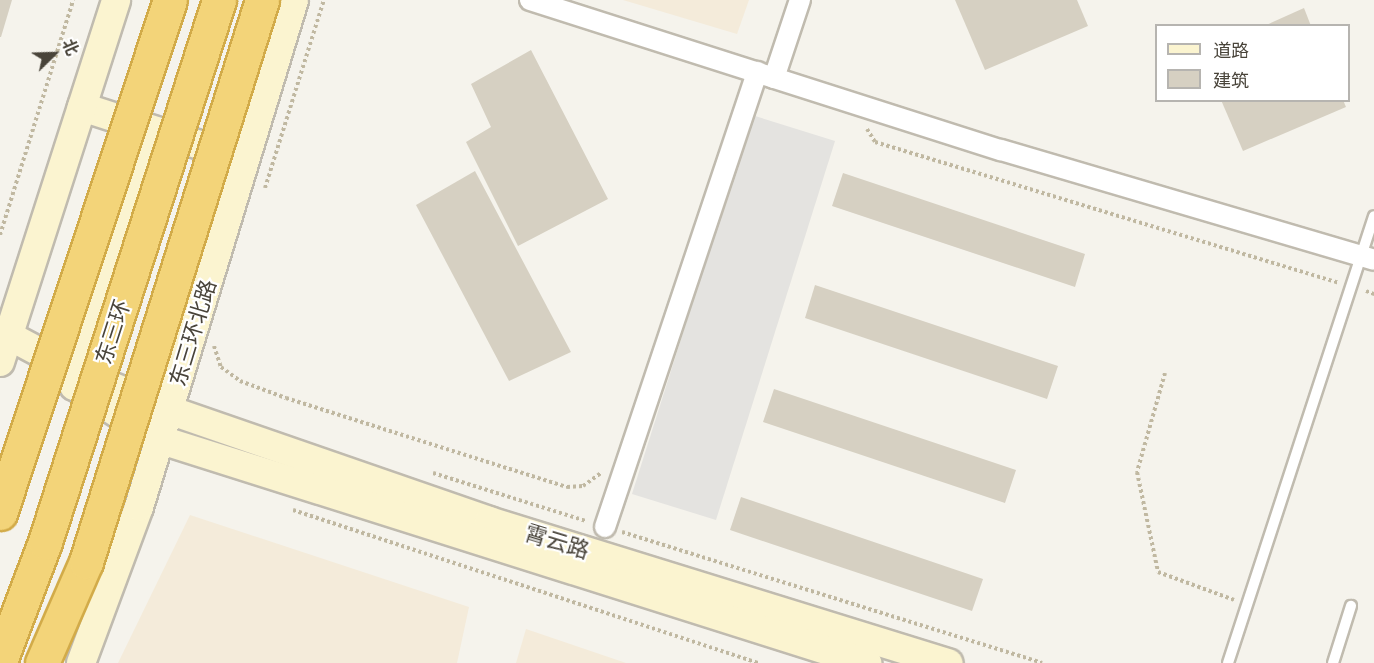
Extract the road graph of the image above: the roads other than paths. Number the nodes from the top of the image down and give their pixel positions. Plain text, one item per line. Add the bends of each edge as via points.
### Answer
1 (116, 0) edge
2 (170, 0) edge
3 (219, 0) edge
4 (262, 0) edge
5 (294, 0) edge
6 (530, 0) edge
7 (800, 0) edge
8 (766, 75) junction
9 (82, 107) junction
10 (159, 132) junction
11 (246, 160) junction
12 (1374, 216) edge
13 (1367, 258) edge
14 (5, 332) edge
15 (0, 362) edge
16 (76, 380) junction
17 (169, 410) junction
18 (158, 439) junction
19 (0, 513) edge
20 (605, 527) dead end
21 (1351, 606) dead end
22 (0, 661) edge
23 (42, 663) edge
24 (81, 663) edge
25 (867, 663) edge
26 (949, 663) edge
27 (1228, 663) edge
28 (1333, 663) edge

1 - 9 main road
2 - 19 highway, bridge
3 - 22 highway, 东三环, bridge via 45,542
4 - 23 highway, bridge via 86,562
5 - 11 main road, 东三环北路
6 - 8 street
7 - 8 street
8 - 13 street
8 - 20 street
9 - 10 main road
9 - 14 main road
10 - 11 main road
10 - 16 main road
11 - 17 main road, 东三环北路
12 - 13 lane
13 - 27 lane via 1351,286
14 - 15 main road
14 - 16 main road
16 - 17 main road, 霄云路
16 - 18 main road, 霄云路
17 - 18 main road, 东三环北路
17 - 26 main road, 霄云路 via 489,521
18 - 24 main road, 东三环北路 via 107,599
18 - 25 main road, 霄云路
21 - 28 lane

